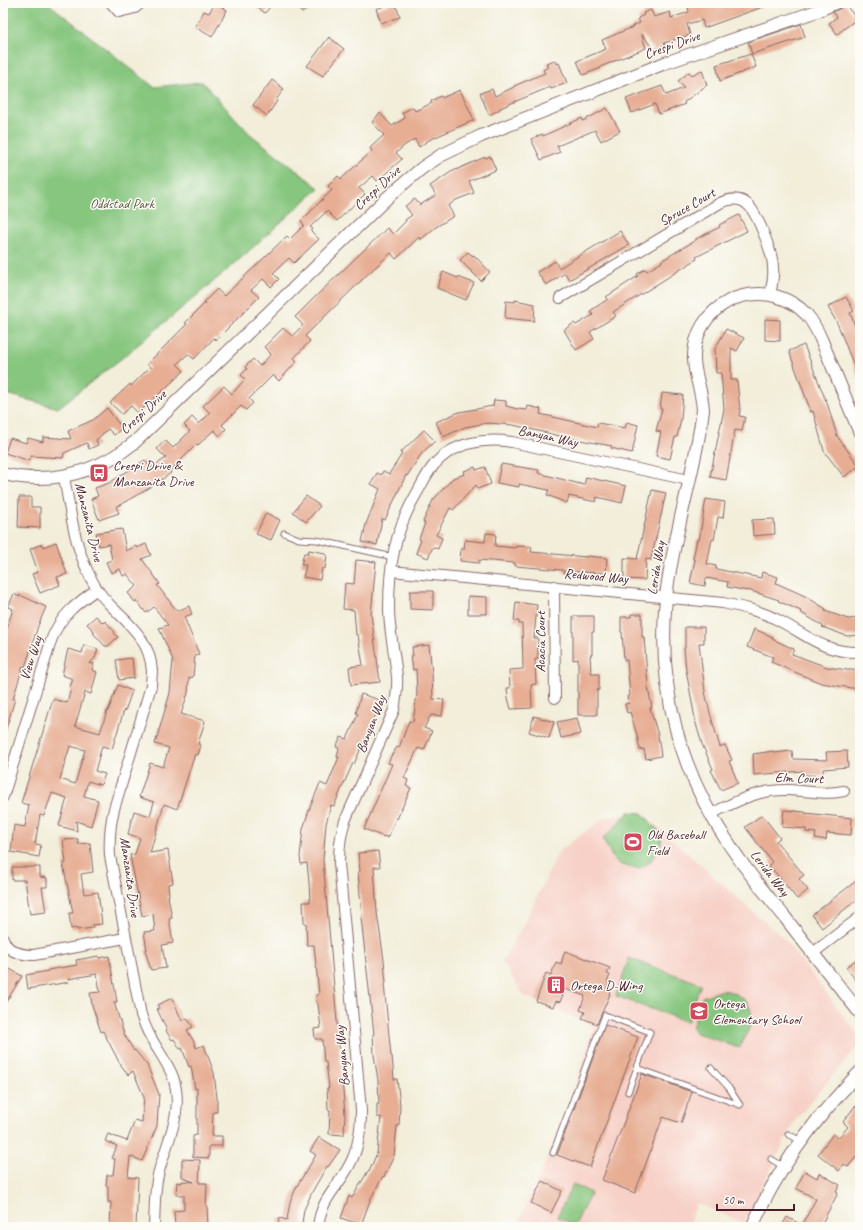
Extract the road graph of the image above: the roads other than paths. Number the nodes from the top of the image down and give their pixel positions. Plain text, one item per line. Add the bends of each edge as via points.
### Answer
1 (111, 3) edge
2 (141, 3) edge
3 (835, 3) edge
4 (770, 295) junction
5 (560, 298) dead end
6 (860, 434) edge
7 (3, 474) edge
8 (64, 477) junction
9 (689, 480) junction
10 (284, 533) dead end
11 (393, 557) junction
12 (391, 571) junction
13 (554, 586) junction
14 (97, 589) junction
15 (666, 597) junction
16 (860, 652) edge
17 (555, 698) dead end
18 (844, 791) dead end
19 (3, 797) edge
20 (711, 814) junction
21 (860, 917) edge
22 (3, 938) edge
23 (125, 938) junction
24 (813, 953) junction
25 (860, 1013) edge
26 (637, 1068) junction
27 (711, 1068) dead end
28 (860, 1072) edge
29 (628, 1092) dead end
30 (788, 1134) dead end
31 (801, 1142) junction
32 (553, 1153) dead end
33 (771, 1159) dead end
34 (785, 1167) junction
35 (154, 1227) edge
36 (318, 1227) edge
37 (752, 1227) edge

1 - 2 street via 119,12 135,8
3 - 8 street, Crespi Drive via 665,63 481,136 440,156 389,196 134,442 106,461
4 - 5 street, Spruce Court via 772,256 757,220 746,203 729,199
4 - 6 street, Lerida Way via 795,305 807,314 815,326
4 - 9 street, Lerida Way via 755,294 726,302 715,310 696,341 694,364 703,410
7 - 8 street, Crespi Drive via 31,479
8 - 14 street, Manzanita Drive via 82,559
9 - 11 street, Banyan Way via 512,442 482,440 445,455 426,475 404,517
9 - 15 street, Lerida Way
10 - 11 lane via 299,539 317,540
11 - 12 street, Banyan Way
12 - 13 street, Redwood Way
12 - 36 street, Banyan Way via 390,629 397,678 394,710 345,822 338,848 361,1125 355,1153 323,1205
13 - 15 street, Redwood Way
13 - 17 street, Acacia Court
14 - 19 street, View Way via 66,613 57,626
14 - 23 street, Manzanita Drive via 134,627 143,640 152,671 147,701 110,824 110,856
15 - 16 street, Redwood Way via 723,603 760,612 824,646
15 - 20 street, Lerida Way via 664,643 671,711 676,734 689,769
18 - 20 street, Elm Court via 823,794 771,790 741,798
20 - 24 street, Lerida Way via 745,866
21 - 24 street
22 - 23 street via 12,950 22,955
23 - 35 street, Manzanita Drive via 141,1015 147,1032 173,1078 176,1096 174,1126 157,1176
24 - 25 street, Lerida Way
26 - 27 lane via 740,1105
26 - 29 lane
26 - 32 lane via 650,1032 605,1015
28 - 31 street
30 - 31 lane
31 - 34 street
33 - 34 lane
34 - 37 street

